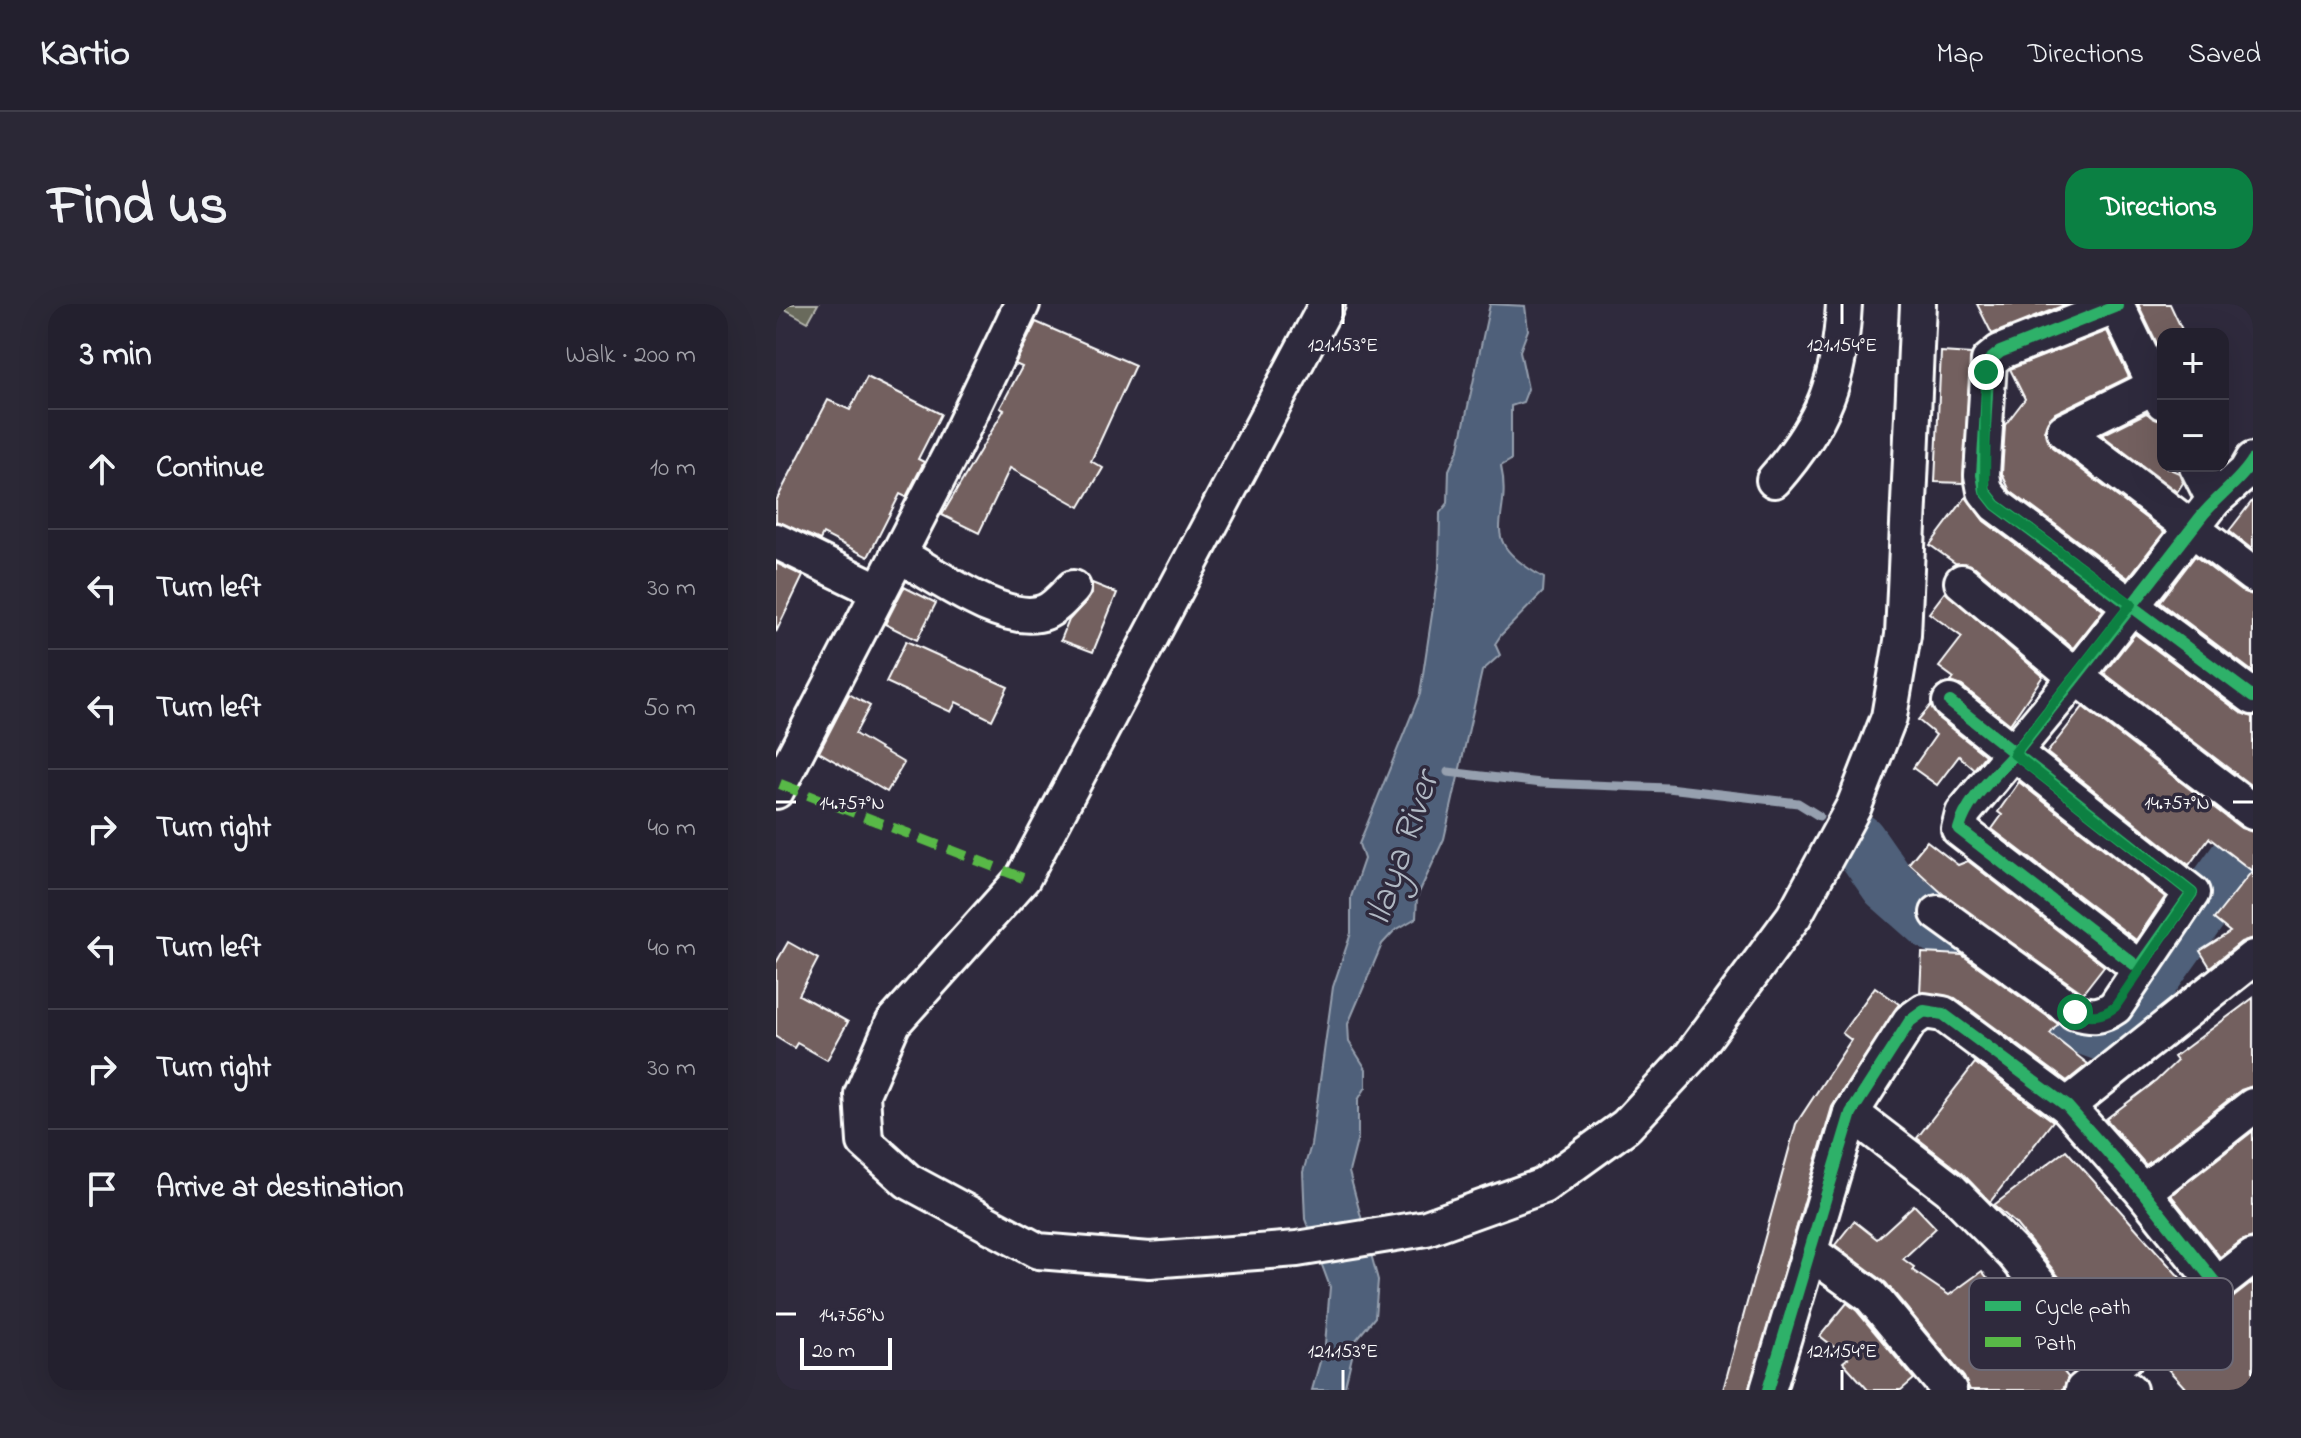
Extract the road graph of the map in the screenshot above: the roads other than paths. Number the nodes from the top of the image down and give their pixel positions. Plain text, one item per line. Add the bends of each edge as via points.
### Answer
1 (1022, 304) edge
2 (1327, 304) edge
3 (1844, 304) edge
4 (1918, 304) edge
5 (2116, 305) edge
6 (2157, 390) edge
7 (2157, 395) edge
8 (2251, 468) edge
9 (2200, 472) edge
10 (1774, 480) dead end
11 (2214, 500) junction
12 (2191, 529) junction
13 (776, 541) edge
14 (898, 554) junction
15 (2253, 575) edge
16 (1962, 582) dead end
17 (1073, 588) dead end
18 (877, 590) junction
19 (2131, 604) junction
20 (2076, 677) junction
21 (2253, 697) edge
22 (1950, 702) dead end
23 (2014, 754) junction
24 (776, 791) edge
25 (2253, 812) edge
26 (1938, 913) dead end
27 (2253, 958) edge
28 (2139, 968) junction
29 (2067, 1106) junction
30 (2253, 1106) edge
31 (1851, 1113) junction
32 (2143, 1192) junction
33 (1810, 1252) junction
34 (2253, 1257) edge
35 (2034, 1278) edge
36 (2211, 1278) edge
37 (2226, 1278) edge
38 (1779, 1382) edge
39 (2121, 1384) edge
40 (1949, 1390) edge
41 (2083, 1390) edge

1 - 14 street
2 - 4 street via 1023,878 893,1023 862,1094 865,1142 908,1181 1038,1251 1150,1260 1297,1249 1426,1228 1543,1186 1626,1126 1691,1056 1794,916 1854,806 1889,717 1903,635
3 - 10 street via 1835,373 1823,411 1805,444
5 - 6 street
5 - 19 street via 1989,361 1982,475 1985,491 1996,505
7 - 12 street via 2064,431
8 - 11 street
9 - 11 street
11 - 12 street
12 - 15 street
12 - 19 street
13 - 18 street
14 - 17 street via 1003,612 1046,612
14 - 18 street
16 - 20 street
18 - 24 street
19 - 20 street
19 - 21 street
20 - 23 street
20 - 25 street
22 - 23 street
23 - 28 street via 2192,893
23 - 28 street via 1963,813 1959,829
26 - 28 street via 2075,1012 2089,1016 2115,1007
27 - 29 street
29 - 31 street via 1943,1014 1924,1011 1910,1021
29 - 32 street
30 - 32 street
31 - 33 street
31 - 35 street via 1950,1189
32 - 36 street
33 - 38 street
33 - 40 street via 1871,1296
34 - 37 street
39 - 41 street

